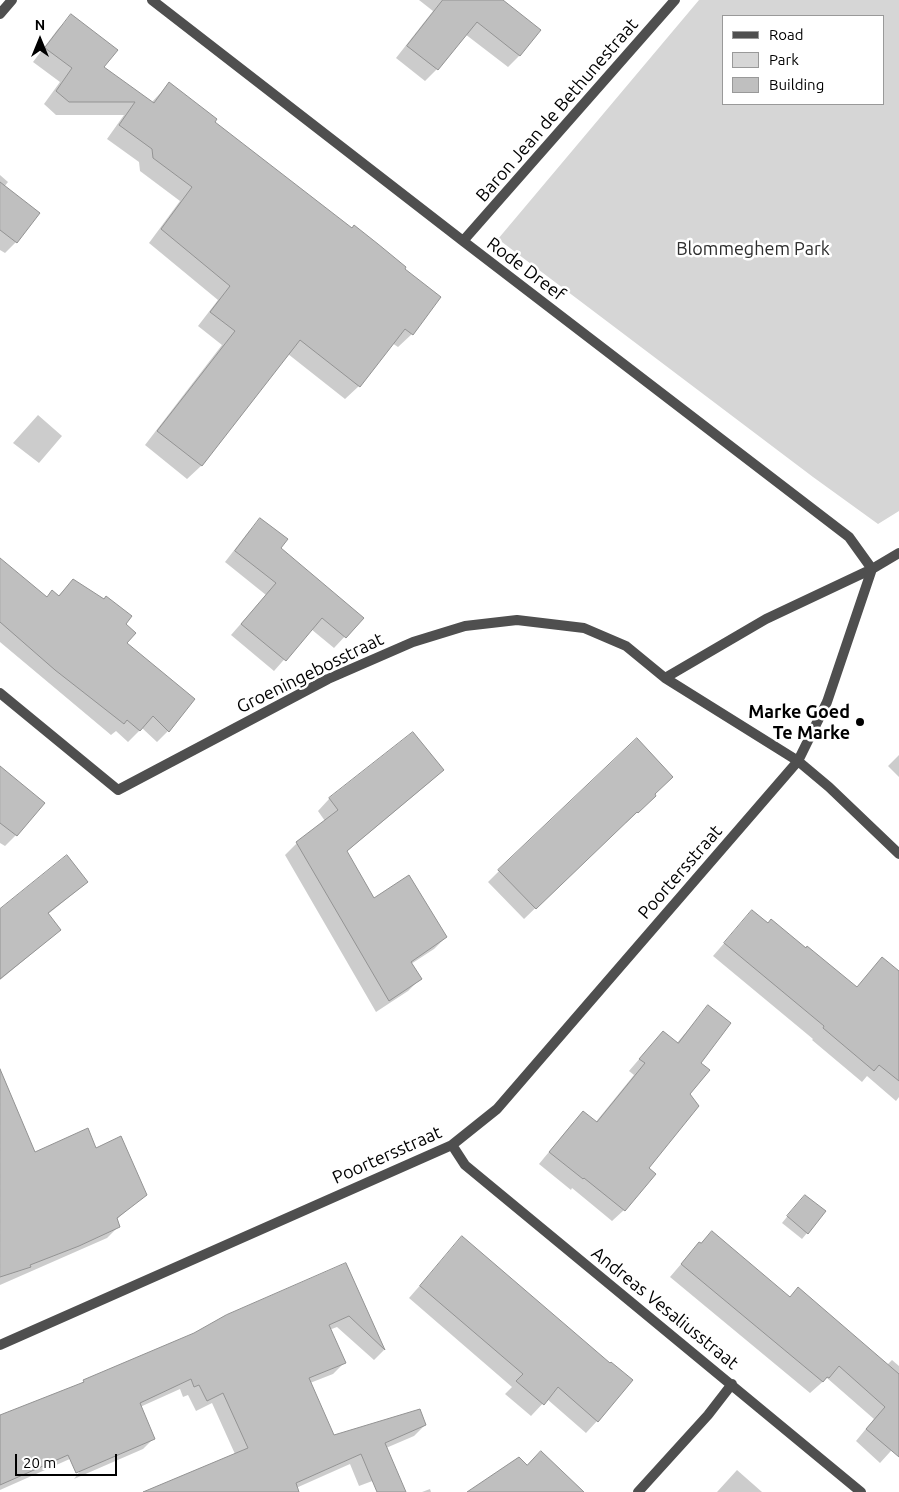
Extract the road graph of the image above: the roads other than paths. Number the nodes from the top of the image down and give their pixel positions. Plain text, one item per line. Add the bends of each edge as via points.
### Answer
1 (12, 0) edge
2 (152, 0) edge
3 (675, 0) edge
4 (0, 14) edge
5 (463, 241) junction
6 (899, 553) edge
7 (872, 569) junction
8 (666, 678) junction
9 (0, 693) edge
10 (798, 761) junction
11 (899, 854) edge
12 (452, 1145) junction
13 (0, 1345) edge
14 (732, 1384) junction
15 (638, 1492) edge
16 (861, 1492) edge

1 - 4 street
2 - 5 street, Rode Dreef
3 - 5 street, Baron Jean de Bethunestraat
5 - 7 street, Rode Dreef via 849,537
6 - 7 street
7 - 8 street via 766,619
7 - 10 street, Poortersstraat via 827,702
8 - 9 street, Groeningebosstraat via 626,646 584,628 518,620 465,626 412,642 328,680 118,790
8 - 10 street, Groeningebosstraat
10 - 11 street, Groeningebosstraat
10 - 12 street, Poortersstraat via 497,1109
12 - 13 street, Poortersstraat
12 - 14 street, Andreas Vesaliusstraat via 465,1165
14 - 15 street
14 - 16 street, Andreas Vesaliusstraat

